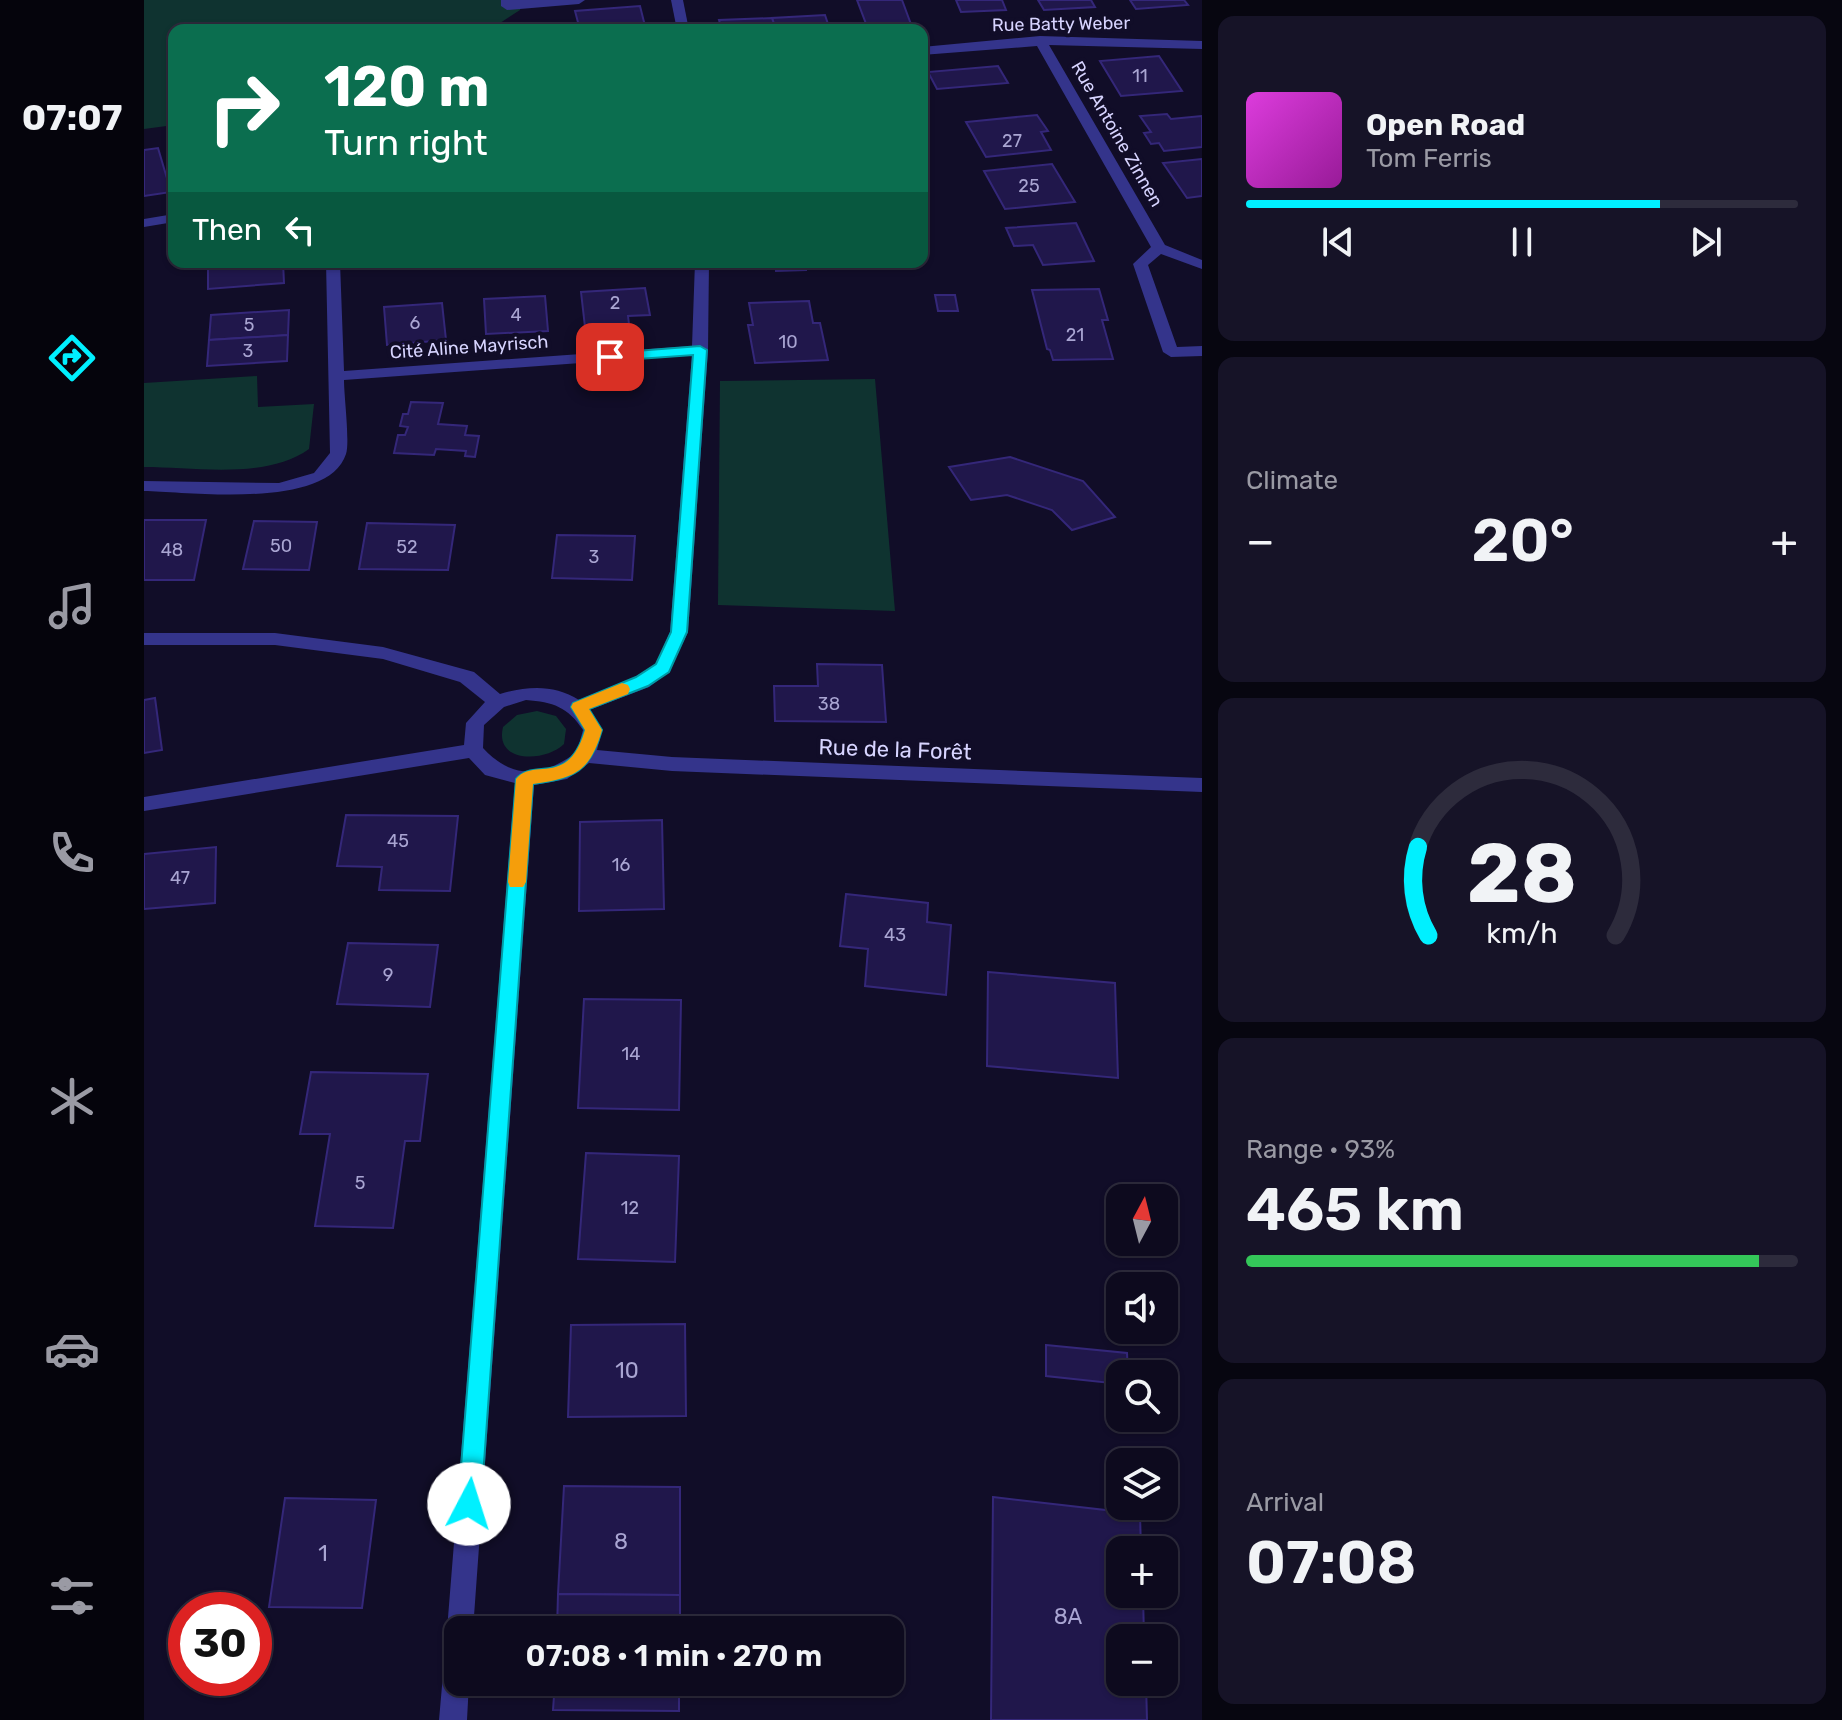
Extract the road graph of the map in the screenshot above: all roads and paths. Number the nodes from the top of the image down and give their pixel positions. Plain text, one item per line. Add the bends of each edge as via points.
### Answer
1 (507, 0) edge
2 (579, 0) edge
3 (677, 0) edge
4 (682, 24) edge
5 (1040, 40) junction
6 (1202, 45) edge
7 (928, 50) edge
8 (168, 219) edge
9 (144, 223) edge
10 (1159, 248) junction
11 (1202, 265) edge
12 (333, 268) edge
13 (702, 268) edge
14 (700, 350) junction
15 (1202, 351) edge
16 (337, 376) junction
17 (144, 486) edge
18 (144, 639) edge
19 (497, 702) junction
20 (579, 707) junction
21 (473, 750) junction
22 (586, 756) junction
23 (525, 779) junction
24 (1202, 785) edge
25 (144, 804) edge
26 (461, 1616) edge
27 (455, 1696) edge
28 (453, 1720) edge

1 - 2 street via 507,6
3 - 4 street
5 - 6 street, Rue Batty Weber
5 - 7 street, Rue Batty Weber
5 - 10 street, Rue Antoine Zinnen
8 - 9 street
10 - 11 street
10 - 15 street via 1140,264 1171,352
12 - 16 street
13 - 14 street
14 - 16 street, Cité Aline Mayrisch
14 - 20 street via 679,632 663,668
16 - 17 street via 338,454 320,477 279,488
18 - 19 street via 275,639 383,653 467,677
19 - 20 street via 526,693 555,695
19 - 21 street via 475,723
20 - 22 street via 593,730
21 - 23 street via 492,770
21 - 25 street
22 - 23 street via 560,774
22 - 24 street, Rue de la Forêt
23 - 26 street
27 - 28 street

